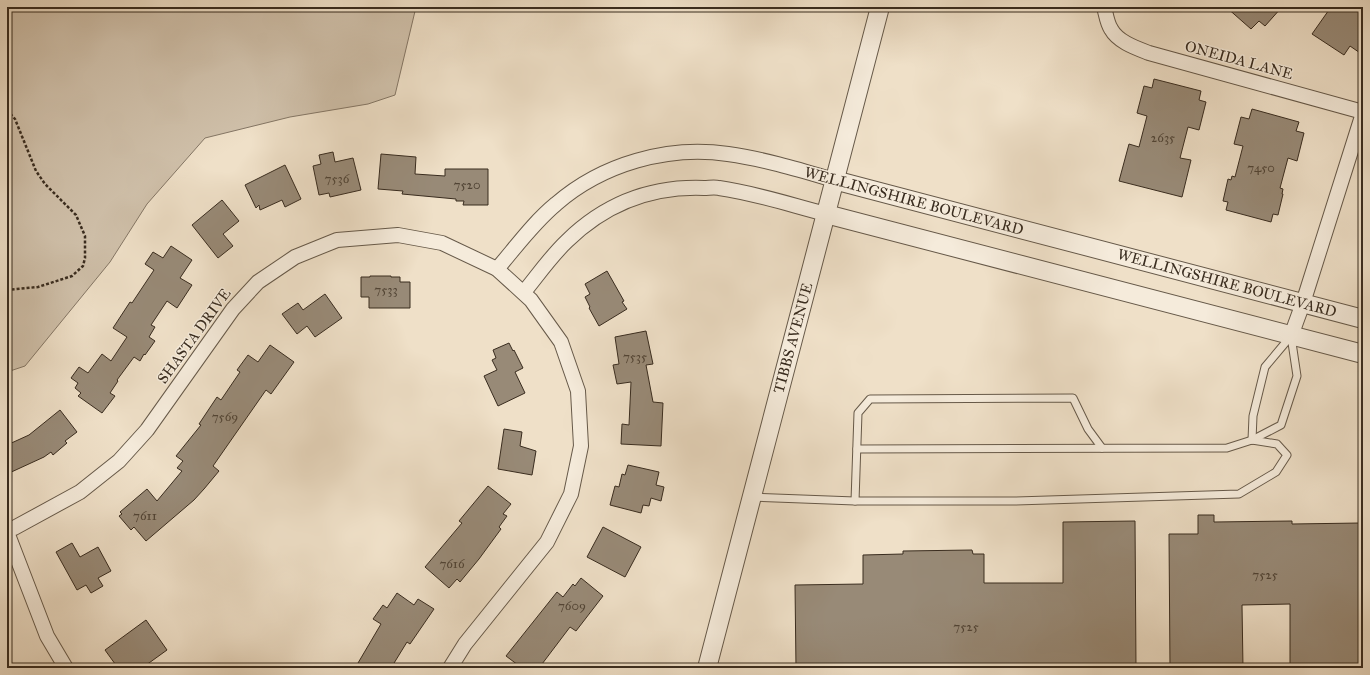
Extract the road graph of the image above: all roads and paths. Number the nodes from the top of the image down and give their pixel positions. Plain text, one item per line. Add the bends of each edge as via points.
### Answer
1 (880, 7) edge
2 (1104, 7) edge
3 (7, 110) edge
4 (1363, 112) edge
5 (834, 180) junction
6 (826, 214) junction
7 (497, 269) junction
8 (7, 290) edge
9 (524, 292) junction
10 (1302, 303) junction
11 (1363, 319) edge
12 (1291, 336) junction
13 (1363, 354) edge
14 (1252, 440) junction
15 (857, 448) junction
16 (1102, 448) junction
17 (751, 497) junction
18 (854, 501) junction
19 (7, 531) edge
20 (66, 668) edge
21 (450, 668) edge
22 (706, 668) edge

1 - 5 street, TIBBS AVENUE
2 - 4 street, ONEIDA LANE via 1111,30 1135,48
3 - 8 path via 15,119 36,171 45,184 76,215 85,236 83,266 72,276 38,287
4 - 10 street
5 - 6 street, TIBBS AVENUE
5 - 7 street, WELLINGSHIRE BOULEVARD via 730,154 692,152 652,156 592,179 561,200 536,222
5 - 10 street, WELLINGSHIRE BOULEVARD
6 - 9 street via 717,188 678,188 652,193 616,206 584,225 561,247
6 - 12 street
6 - 17 street, TIBBS AVENUE
7 - 9 street, SHASTA DRIVE
7 - 19 street, SHASTA DRIVE via 442,243 398,234 337,240 295,257 258,282 232,309 147,430 119,461 80,492
9 - 21 street, SHASTA DRIVE via 560,342 578,391 581,446 571,494 547,542 465,644
10 - 11 street, WELLINGSHIRE BOULEVARD
10 - 12 street
12 - 13 street
12 - 14 lane via 1265,367 1253,416
12 - 14 lane via 1297,376 1281,425
14 - 16 lane via 1227,448
14 - 18 lane via 1277,444 1287,455 1276,472 1238,494
15 - 16 lane
15 - 16 lane via 858,413 870,399 1073,398 1088,430
15 - 18 lane
17 - 18 lane
17 - 22 street, TIBBS AVENUE
19 - 20 street via 47,636

